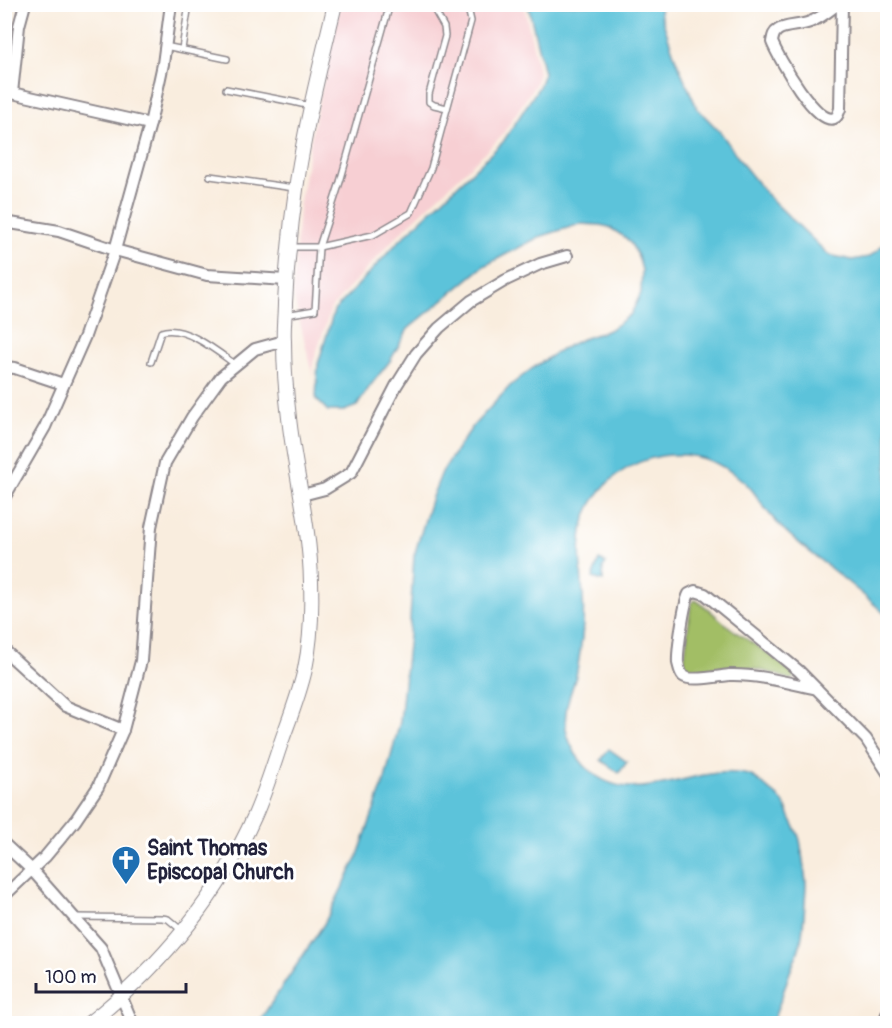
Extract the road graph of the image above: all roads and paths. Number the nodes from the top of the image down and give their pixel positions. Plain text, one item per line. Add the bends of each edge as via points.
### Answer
1 (24, 4) edge
2 (171, 4) edge
3 (189, 4) edge
4 (335, 4) edge
5 (390, 4) edge
6 (431, 4) edge
7 (467, 4) edge
8 (840, 4) edge
9 (165, 46) junction
10 (182, 49) junction
11 (227, 59) dead end
12 (226, 89) dead end
13 (8, 93) edge
14 (312, 107) junction
15 (447, 108) junction
16 (150, 124) junction
17 (210, 176) dead end
18 (296, 188) junction
19 (4, 222) edge
20 (289, 247) junction
21 (319, 247) junction
22 (115, 250) junction
23 (567, 256) dead end
24 (286, 280) junction
25 (285, 315) junction
26 (284, 341) junction
27 (151, 362) dead end
28 (236, 365) junction
29 (4, 367) edge
30 (63, 384) junction
31 (302, 495) junction
32 (4, 498) edge
33 (4, 650) edge
34 (817, 689) junction
35 (123, 730) junction
36 (888, 773) edge
37 (4, 844) edge
38 (32, 870) junction
39 (4, 896) edge
40 (73, 917) junction
41 (183, 932) junction
42 (122, 995) junction
43 (888, 1012) edge
44 (88, 1023) edge
45 (133, 1023) edge
46 (883, 1023) edge

1 - 13 street
2 - 9 street
3 - 10 lane
4 - 14 street
5 - 21 lane
6 - 15 lane via 445,36 429,102
7 - 15 lane via 471,21
8 - 8 street via 840,109 830,119 801,93 772,42 777,30 810,22
9 - 10 lane
9 - 16 street
10 - 11 lane
12 - 14 lane
13 - 16 street
14 - 18 street
15 - 21 lane via 432,168 411,213 373,235
16 - 22 street
17 - 18 lane
18 - 20 street
19 - 22 street via 59,231
20 - 21 lane
20 - 24 street
21 - 25 lane via 315,310
22 - 24 street via 207,275
22 - 30 street via 85,336
23 - 31 street via 506,280 471,301 439,328 396,386 351,473 325,489
24 - 25 street
25 - 26 street
26 - 28 street via 255,349
26 - 31 street via 289,418
27 - 28 lane via 161,332 168,330 190,335
28 - 35 street via 221,377 192,417 165,463 151,527 141,661
29 - 30 street
30 - 32 street via 45,427
31 - 41 street via 311,581 304,672 254,815 227,868
33 - 35 street via 65,706
34 - 34 street via 705,594 689,594 678,657 684,676 757,677
34 - 36 street via 866,740
35 - 38 street via 98,787 75,821
37 - 38 street
38 - 39 street
38 - 40 street
40 - 41 lane via 162,918
40 - 42 street via 101,948
41 - 42 street
42 - 44 street
42 - 45 street
43 - 46 street

